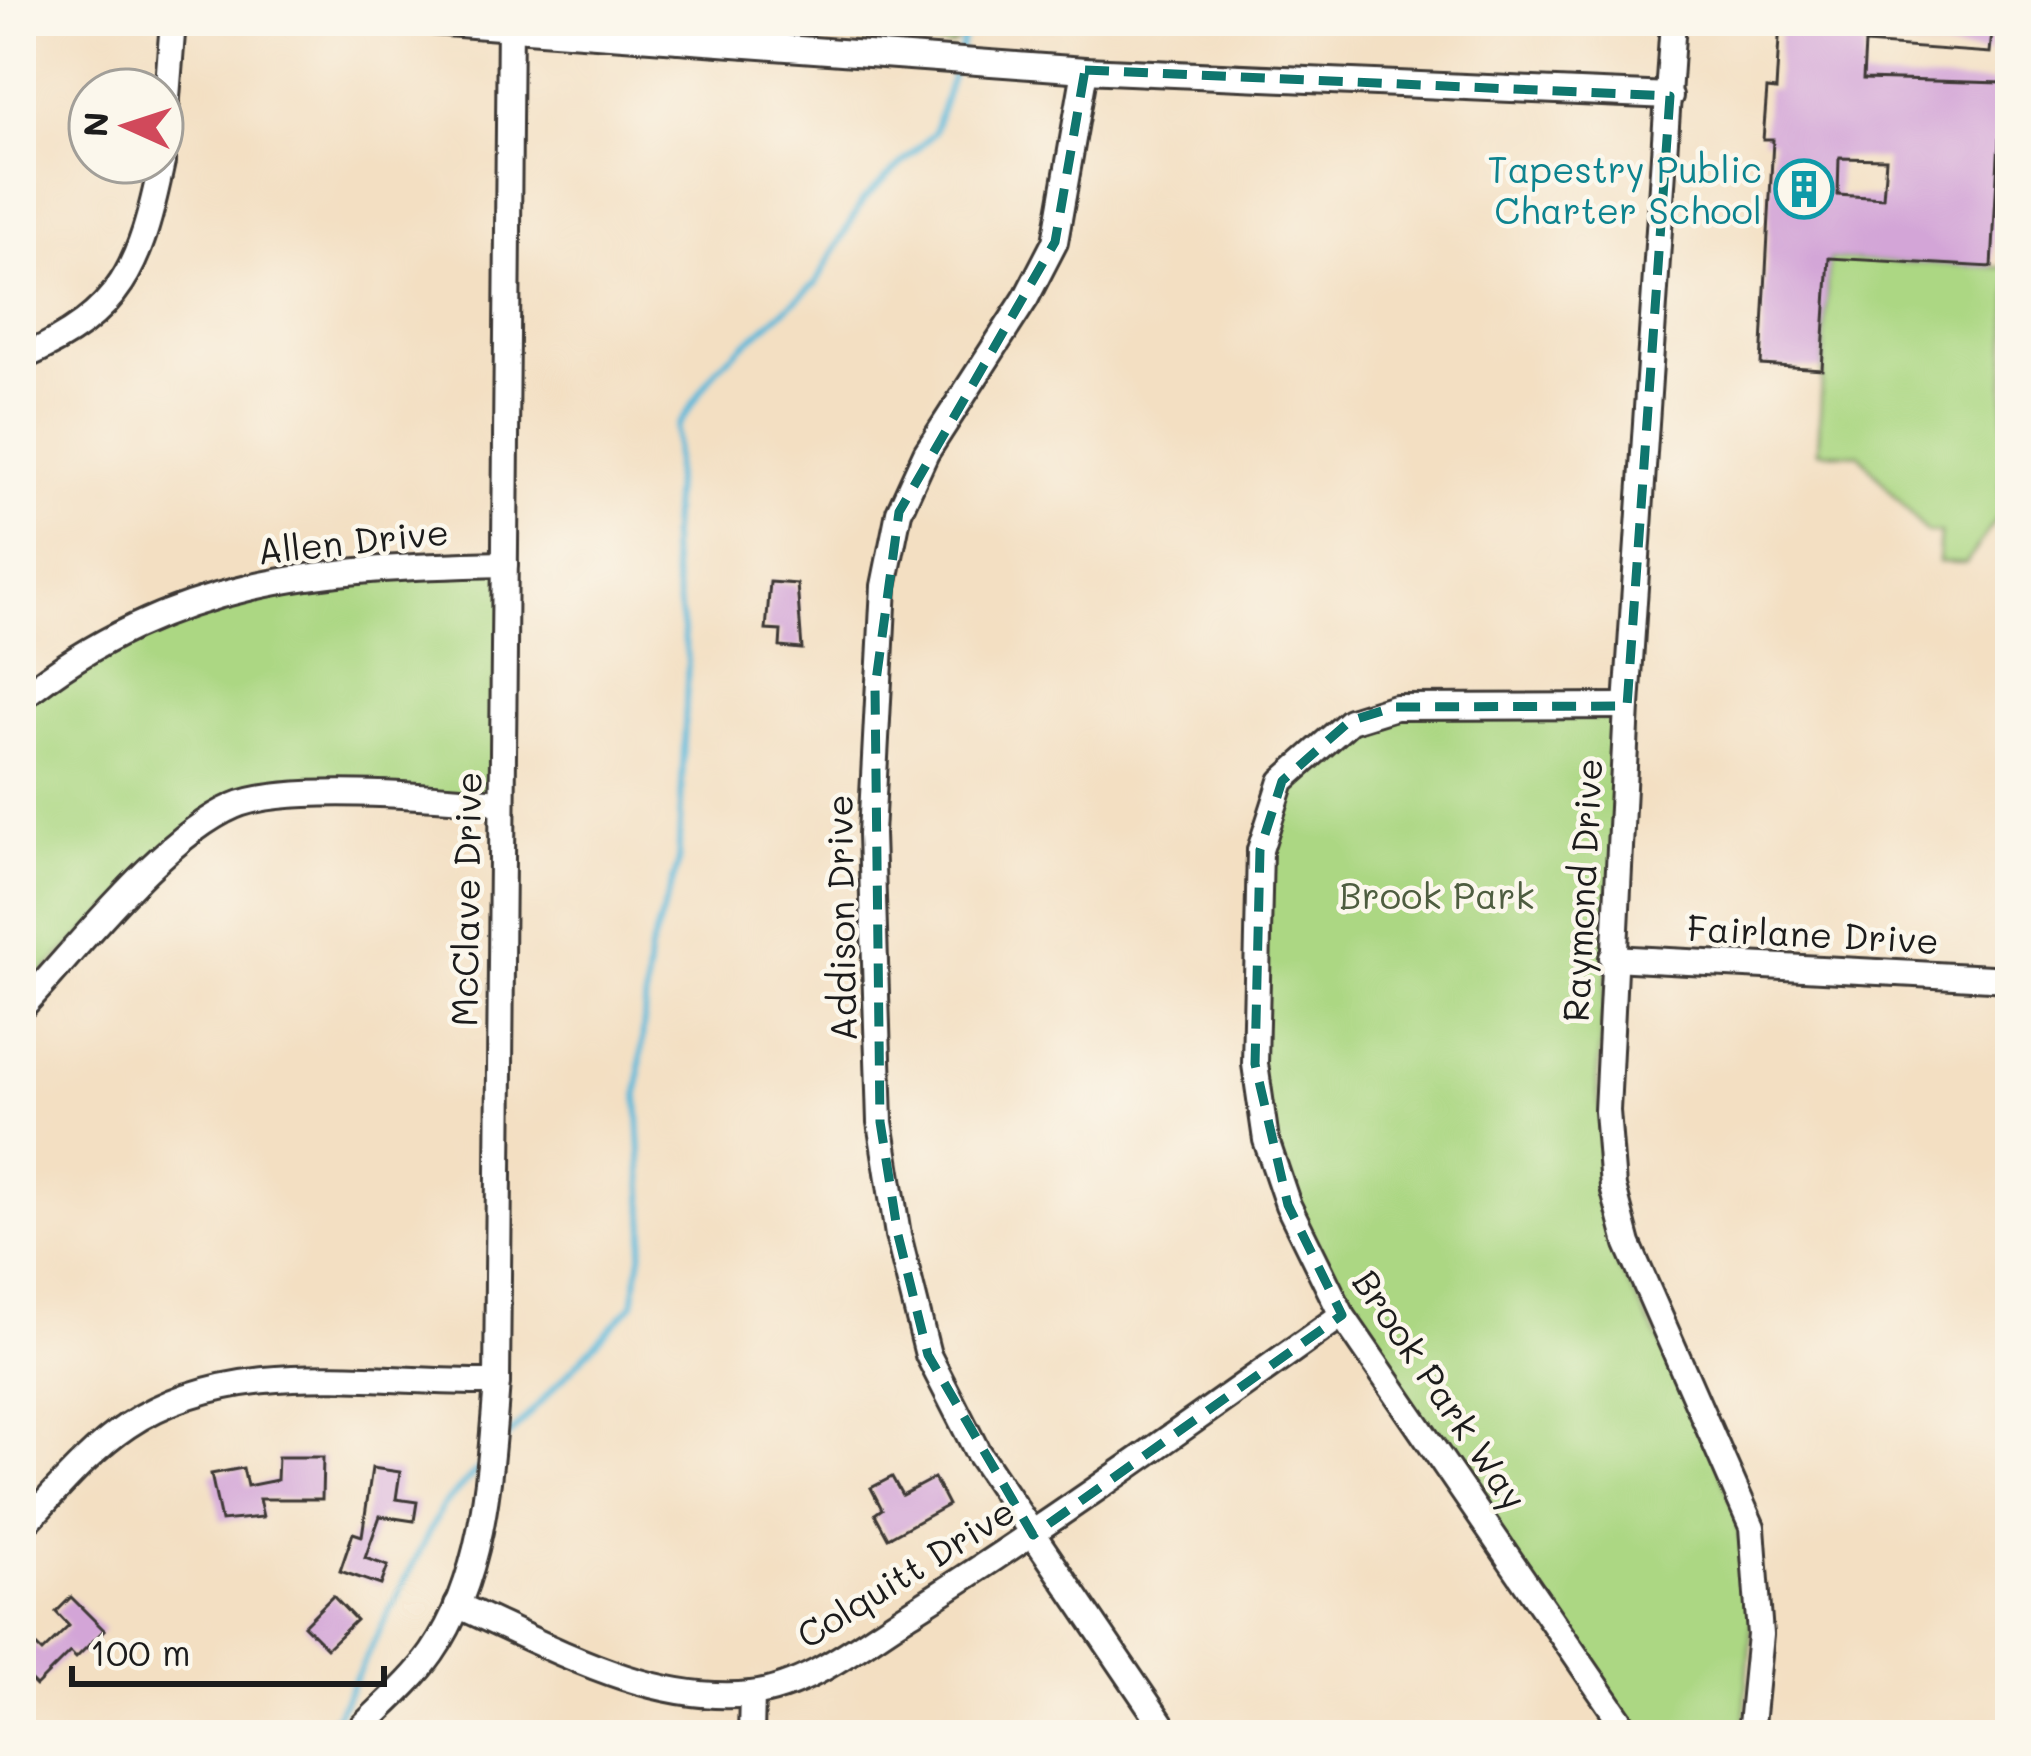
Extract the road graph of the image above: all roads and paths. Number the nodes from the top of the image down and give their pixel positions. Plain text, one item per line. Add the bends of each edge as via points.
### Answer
1 (173, 21) edge
2 (418, 21) edge
3 (719, 21) edge
4 (1672, 21) edge
5 (510, 24) edge
6 (679, 40) junction
7 (169, 66) edge
8 (1084, 70) junction
9 (1670, 96) junction
10 (157, 186) edge
11 (21, 358) edge
12 (505, 564) junction
13 (21, 698) edge
14 (1627, 706) junction
15 (501, 802) junction
16 (1612, 958) junction
17 (2010, 979) edge
18 (21, 1008) edge
19 (1342, 1315) junction
20 (497, 1382) junction
21 (21, 1528) edge
22 (1033, 1535) junction
23 (457, 1605) junction
24 (752, 1694) junction
25 (354, 1735) edge
26 (751, 1735) edge
27 (1169, 1735) edge
28 (1630, 1735) edge
29 (1750, 1735) edge

1 - 7 street
2 - 5 street
3 - 6 street
4 - 9 street, Raymond Drive
5 - 6 street
5 - 12 street, McClave Drive
6 - 8 street
8 - 9 street
8 - 22 street, Addison Drive via 1054,242 899,512 875,688 880,1122 898,1235 928,1354 978,1454
9 - 14 street, Raymond Drive
10 - 11 street via 132,267 102,312
12 - 13 street, Allen Drive via 364,567 203,596 118,633
12 - 15 street, McClave Drive
14 - 16 street, Raymond Drive
14 - 19 street, Brook Park Way via 1395,707 1350,721 1282,781 1260,850 1255,1064 1266,1140 1288,1205
15 - 18 street via 299,796 238,803 158,863
15 - 20 street, McClave Drive
16 - 17 street, Fairlane Drive
16 - 29 street, Raymond Drive via 1613,1187 1628,1244 1752,1527 1760,1635
19 - 22 street, Colquitt Drive
19 - 28 street, Brook Park Way
20 - 21 street via 287,1377 184,1398 128,1425
20 - 23 street, McClave Drive via 490,1474
22 - 24 street, Colquitt Drive via 805,1678
22 - 27 street, Addison Drive
23 - 24 street, Colquitt Drive via 608,1673 694,1692
23 - 25 street, McClave Drive via 431,1654
24 - 26 street

